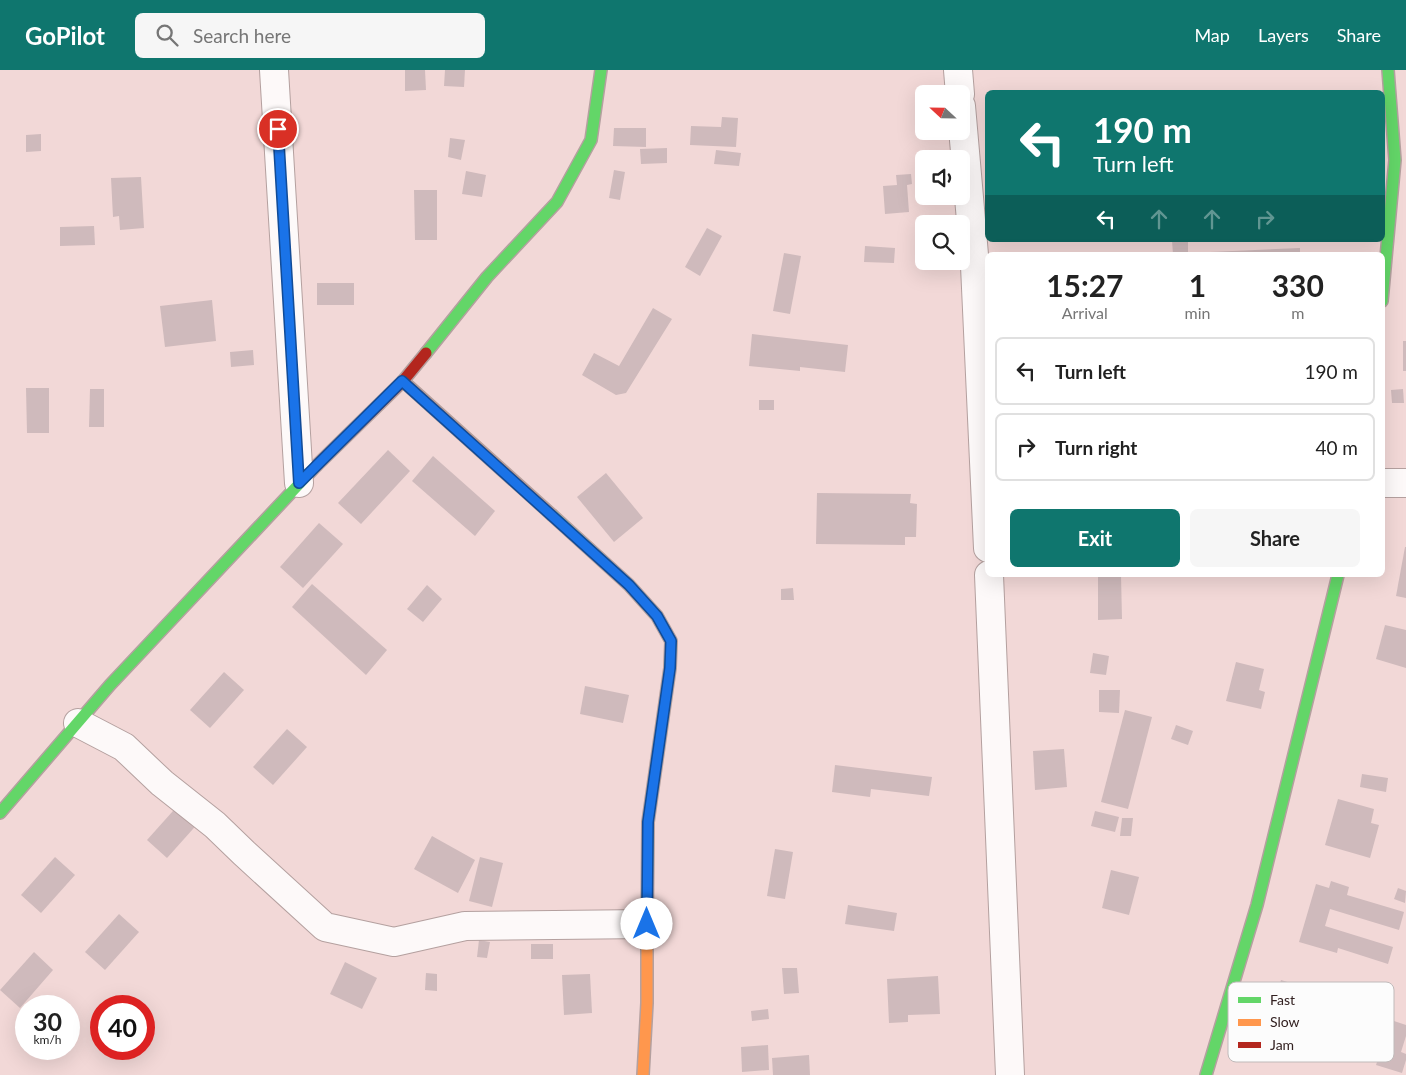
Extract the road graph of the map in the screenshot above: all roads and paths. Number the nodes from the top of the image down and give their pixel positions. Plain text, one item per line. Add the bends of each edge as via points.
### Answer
1 (274, 70) edge
2 (601, 70) edge
3 (958, 70) edge
4 (1388, 70) edge
5 (959, 85) edge
6 (964, 140) edge
7 (1385, 268) edge
8 (402, 381) junction
9 (299, 483) junction
10 (985, 483) edge
11 (1385, 483) edge
12 (1406, 483) edge
13 (989, 577) edge
14 (1338, 577) edge
15 (78, 722) junction
16 (0, 813) edge
17 (647, 924) junction
18 (1233, 982) edge
19 (1228, 1000) edge
20 (643, 1075) edge
21 (1010, 1075) edge
22 (1206, 1075) edge

1 - 9 street
2 - 8 street via 591,140 557,202 487,277
3 - 5 street
4 - 7 street via 1395,160
6 - 10 street via 975,266
8 - 9 street
8 - 17 street via 629,585 657,616 671,641 648,822
9 - 15 street
11 - 12 street
13 - 21 street
14 - 18 street via 1256,904
15 - 16 street
15 - 17 street via 124,747 162,783 215,825 325,927 394,942 465,926
17 - 20 street
19 - 22 street

